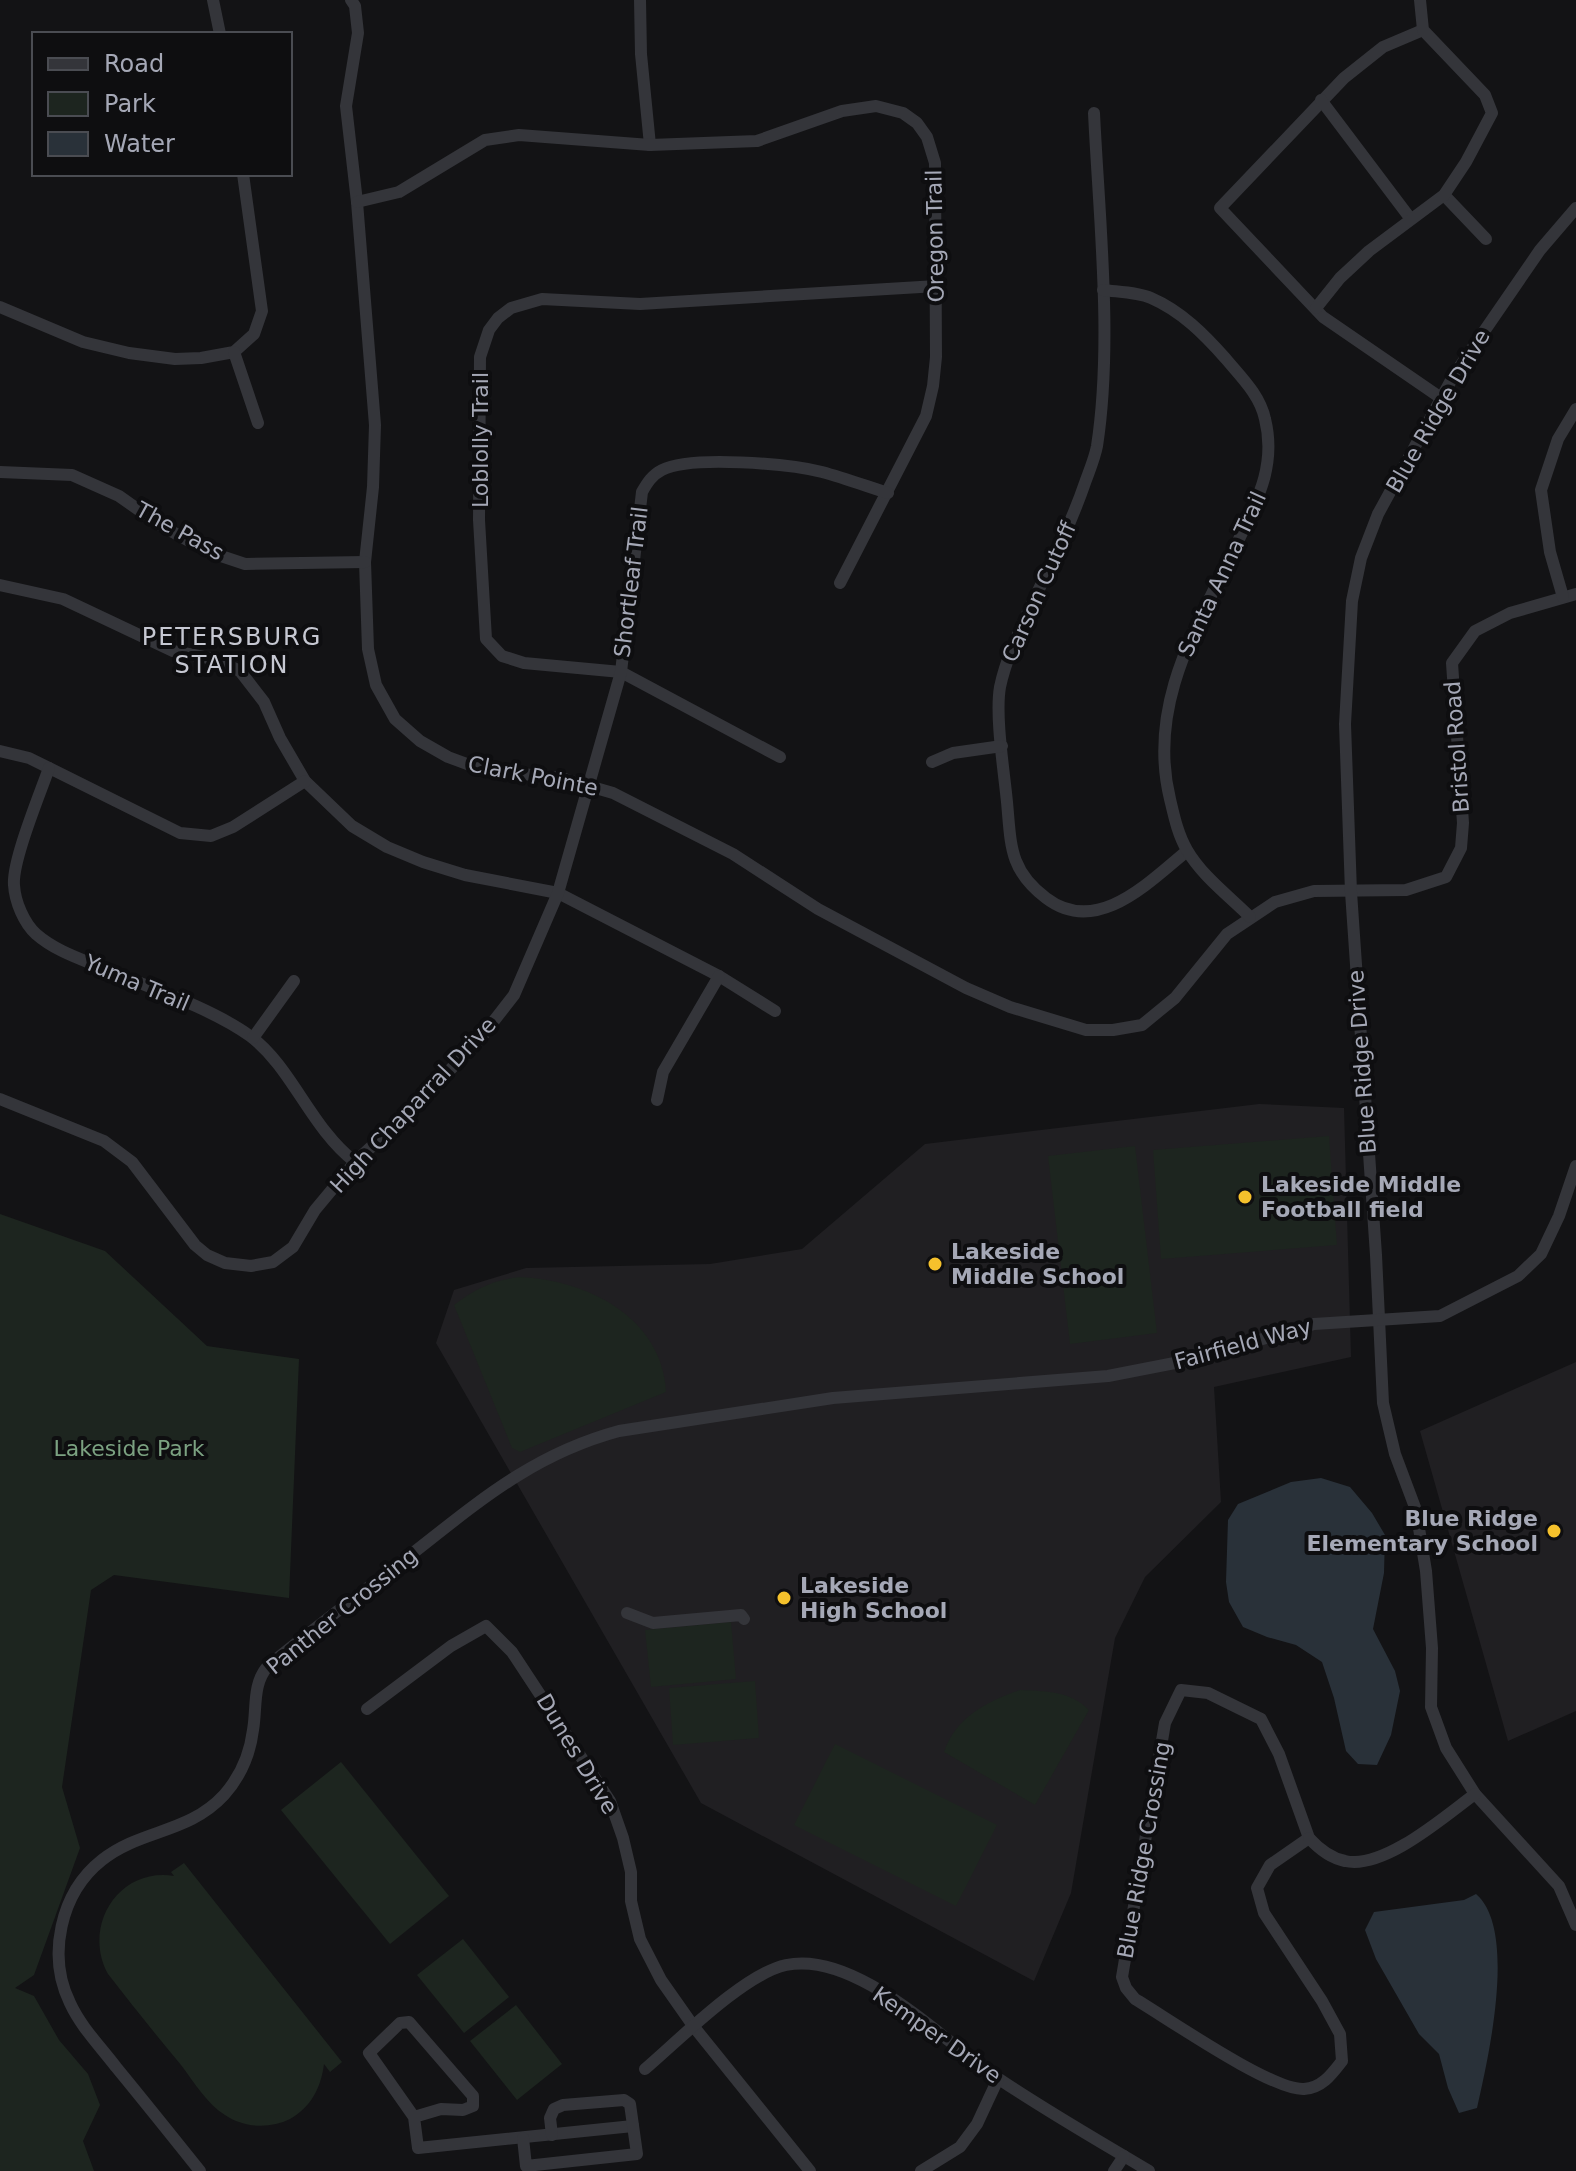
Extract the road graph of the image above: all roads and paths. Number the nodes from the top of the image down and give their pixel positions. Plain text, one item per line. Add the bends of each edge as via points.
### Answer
1 (213, 0) edge
2 (351, 0) edge
3 (640, 0) edge
4 (1420, 0) edge
5 (1423, 30) junction
6 (220, 32) edge
7 (1321, 100) junction
8 (1094, 113) dead end
9 (650, 145) junction
10 (243, 176) edge
11 (1444, 195) junction
12 (357, 202) junction
13 (1576, 208) edge
14 (1410, 218) junction
15 (1486, 239) dead end
16 (937, 286) junction
17 (1103, 290) junction
18 (0, 307) edge
19 (1316, 308) junction
20 (234, 352) junction
21 (1441, 398) junction
22 (1576, 409) edge
23 (258, 423) dead end
24 (0, 472) edge
25 (888, 493) junction
26 (365, 562) junction
27 (840, 583) dead end
28 (0, 585) edge
29 (1570, 595) edge
30 (621, 672) junction
31 (1002, 746) junction
32 (0, 751) edge
33 (780, 757) dead end
34 (932, 762) dead end
35 (49, 768) junction
36 (305, 781) junction
37 (588, 784) junction
38 (1187, 851) junction
39 (1351, 892) junction
40 (558, 893) junction
41 (1250, 917) junction
42 (719, 976) junction
43 (294, 981) dead end
44 (775, 1011) dead end
45 (253, 1038) junction
46 (0, 1099) edge
47 (657, 1100) dead end
48 (355, 1162) junction
49 (1576, 1166) edge
50 (1378, 1320) junction
51 (833, 1398) joint
52 (627, 1613) dead end
53 (744, 1619) dead end
54 (367, 1709) dead end
55 (1475, 1794) junction
56 (1309, 1838) junction
57 (1576, 1925) edge
58 (694, 2027) junction
59 (645, 2069) dead end
60 (998, 2079) junction
61 (414, 2117) junction
62 (633, 2126) junction
63 (552, 2135) junction
64 (523, 2138) junction
65 (1124, 2156) junction
66 (200, 2171) edge
67 (810, 2171) edge
68 (921, 2171) edge
69 (1114, 2171) edge
70 (1149, 2171) edge

1 - 6 street
2 - 12 street, Clark Pointe via 358,33 346,106
3 - 9 street
4 - 5 street
5 - 7 street via 1383,47
5 - 11 street via 1485,95 1492,113
7 - 14 street
7 - 19 street via 1220,208
8 - 17 street, Carson Cutoff
9 - 12 street, Oregon Trail via 519,135 485,140 399,192
9 - 16 street, Oregon Trail via 757,141 842,111 876,106 903,113 927,137 935,163
10 - 20 street via 262,311 254,334
11 - 14 street
11 - 15 street
12 - 26 street, Clark Pointe via 375,425
13 - 21 street, Blue Ridge Drive via 1540,250
14 - 19 street via 1340,278
16 - 25 street, Oregon Trail via 933,386 926,416
16 - 30 street, Loblolly Trail via 640,304 542,299 511,308 498,318 480,357 479,520 486,639 502,656 524,663
17 - 31 street, Carson Cutoff via 1097,448 1076,511 1007,659 999,691
17 - 38 street, Santa Anna Trail via 1149,297 1185,317 1248,385 1265,419 1269,450 1264,487 1177,670 1166,706 1166,786
18 - 20 street via 83,342 129,353 175,359
19 - 21 street
20 - 23 street
21 - 39 street, Blue Ridge Drive via 1378,514 1352,601 1345,724
22 - 29 street via 1558,439 1541,490 1550,552
24 - 26 street, The Pass via 72,475 119,496 209,552 245,564
25 - 27 street, Oregon Trail
25 - 30 street, Shortleaf Trail via 820,471 779,466 707,463 664,469 642,492
26 - 37 street, Clark Pointe via 368,649 376,685 395,719 448,757 483,770
28 - 36 street via 63,599 173,651 214,659 240,671 264,702
29 - 39 street, Bristol Road via 1510,613 1475,631 1452,663 1463,823 1461,848 1446,877 1406,890
30 - 33 street, Loblolly Trail
30 - 37 street, Shortleaf Trail
31 - 34 street via 953,753
31 - 38 street, Carson Cutoff via 1017,869 1052,903 1073,911 1099,911 1122,901
32 - 35 street
35 - 36 street via 180,833 211,836
35 - 45 street, Yuma Trail via 15,872 17,899 34,932 72,956 230,1022
36 - 40 street via 352,826 387,847 465,875
37 - 40 street, High Chaparral Drive
37 - 41 street, Clark Pointe via 733,854 818,909 966,988 1086,1030 1142,1025 1161,1012 1227,934
38 - 41 street, Santa Anna Trail
39 - 41 street, Clark Pointe via 1293,895
39 - 50 street, Blue Ridge Drive
40 - 42 street
40 - 48 street, High Chaparral Drive via 514,995 479,1040
42 - 44 street
42 - 47 street via 663,1072
43 - 45 street
45 - 48 street, Yuma Trail via 336,1147
46 - 48 street, High Chaparral Drive via 104,1141 132,1162 195,1245 225,1263 273,1262 293,1247 315,1210
49 - 50 street, Fairfield Way via 1541,1254 1518,1276 1440,1316
50 - 51 street, Fairfield Way via 1314,1324 1190,1360 1108,1376
50 - 55 street, Blue Ridge Drive via 1383,1403 1416,1510 1426,1571 1431,1707 1446,1748
51 - 66 street, Panther Crossing via 619,1431 524,1470 268,1666 259,1681 250,1746 240,1774 213,1807 173,1829 130,1842 93,1867 62,1925 62,1982 80,2021
52 - 53 street via 653,1623 741,1615
54 - 58 street, Dunes Drive via 486,1626 512,1652 610,1801 631,1872 640,1939
55 - 56 street via 1379,1858 1345,1861 1323,1852
55 - 57 street, Blue Ridge Drive via 1559,1886
56 - 56 street, Blue Ridge Crossing via 1261,1719 1208,1693 1181,1690 1165,1723 1122,1977 1135,1999 1276,2084 1304,2089 1329,2080 1342,2061 1340,2034 1264,1913 1257,1888 1270,1865
58 - 59 street, Kemper Drive
58 - 60 street, Kemper Drive via 731,1994 760,1978 783,1966 813,1963 895,2000
58 - 67 street
60 - 65 street, Kemper Drive
60 - 68 street via 960,2147
61 - 61 street via 441,2109 463,2110 473,2106 473,2096 409,2022 400,2023 369,2053
61 - 64 street via 418,2148
62 - 63 street
62 - 63 street via 630,2104 603,2100 554,2109
62 - 64 street via 637,2154 526,2166
63 - 64 street
65 - 69 street
65 - 70 street, Kemper Drive

